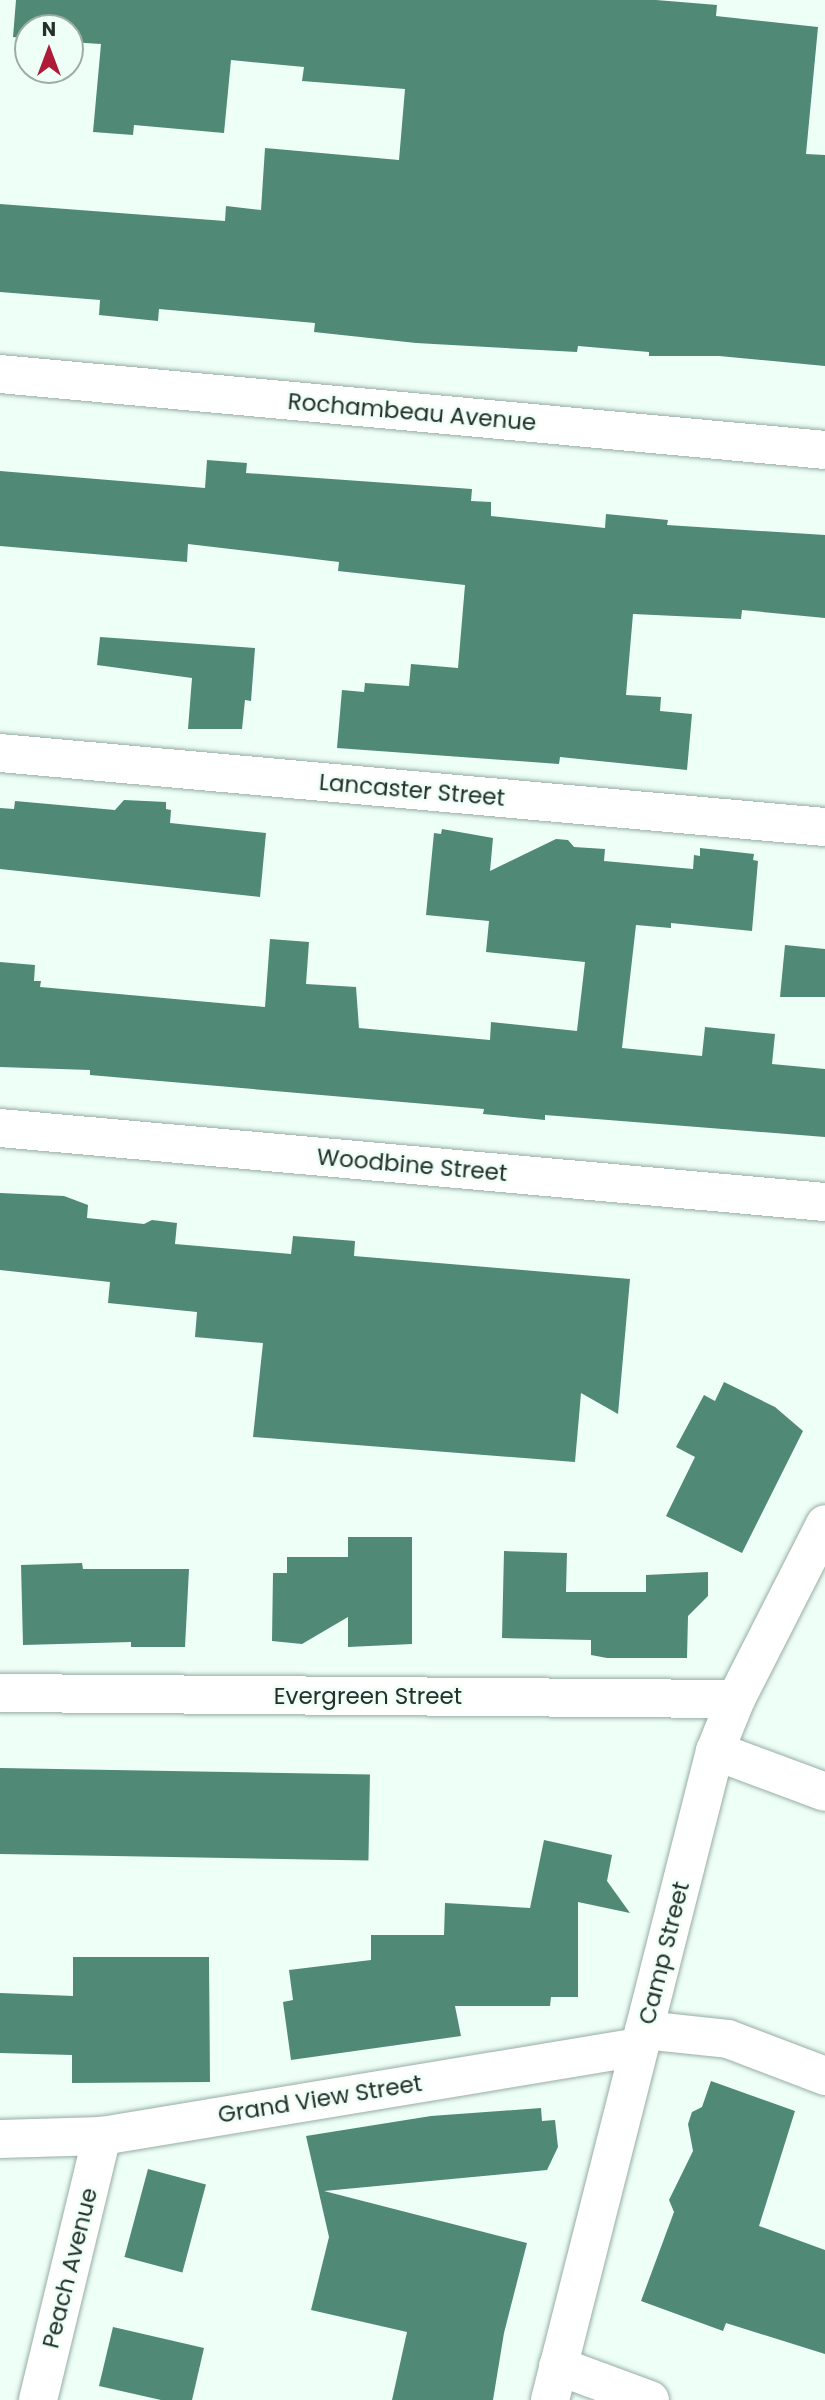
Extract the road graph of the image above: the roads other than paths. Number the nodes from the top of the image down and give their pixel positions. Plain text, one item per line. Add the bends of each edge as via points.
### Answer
1 (0, 374) edge
2 (825, 450) edge
3 (0, 753) edge
4 (825, 827) edge
5 (0, 1128) edge
6 (825, 1202) edge
7 (825, 1524) edge
8 (0, 1693) edge
9 (736, 1699) junction
10 (715, 1751) junction
11 (825, 1792) edge
12 (642, 2038) junction
13 (825, 2076) edge
14 (102, 2137) junction
15 (0, 2139) edge
16 (554, 2383) edge
17 (38, 2400) edge
18 (650, 2400) edge

1 - 2 street, Rochambeau Avenue
3 - 4 street, Lancaster Street
5 - 6 street, Woodbine Street
7 - 9 street, Camp Street
8 - 9 street, Evergreen Street
9 - 10 street, Camp Street
10 - 11 street
10 - 12 street, Camp Street
12 - 13 street, Grand View Street via 728,2039
12 - 14 street, Grand View Street
12 - 16 street, Camp Street
14 - 15 street, Grand View Street
14 - 17 street, Peach Avenue
16 - 18 street

